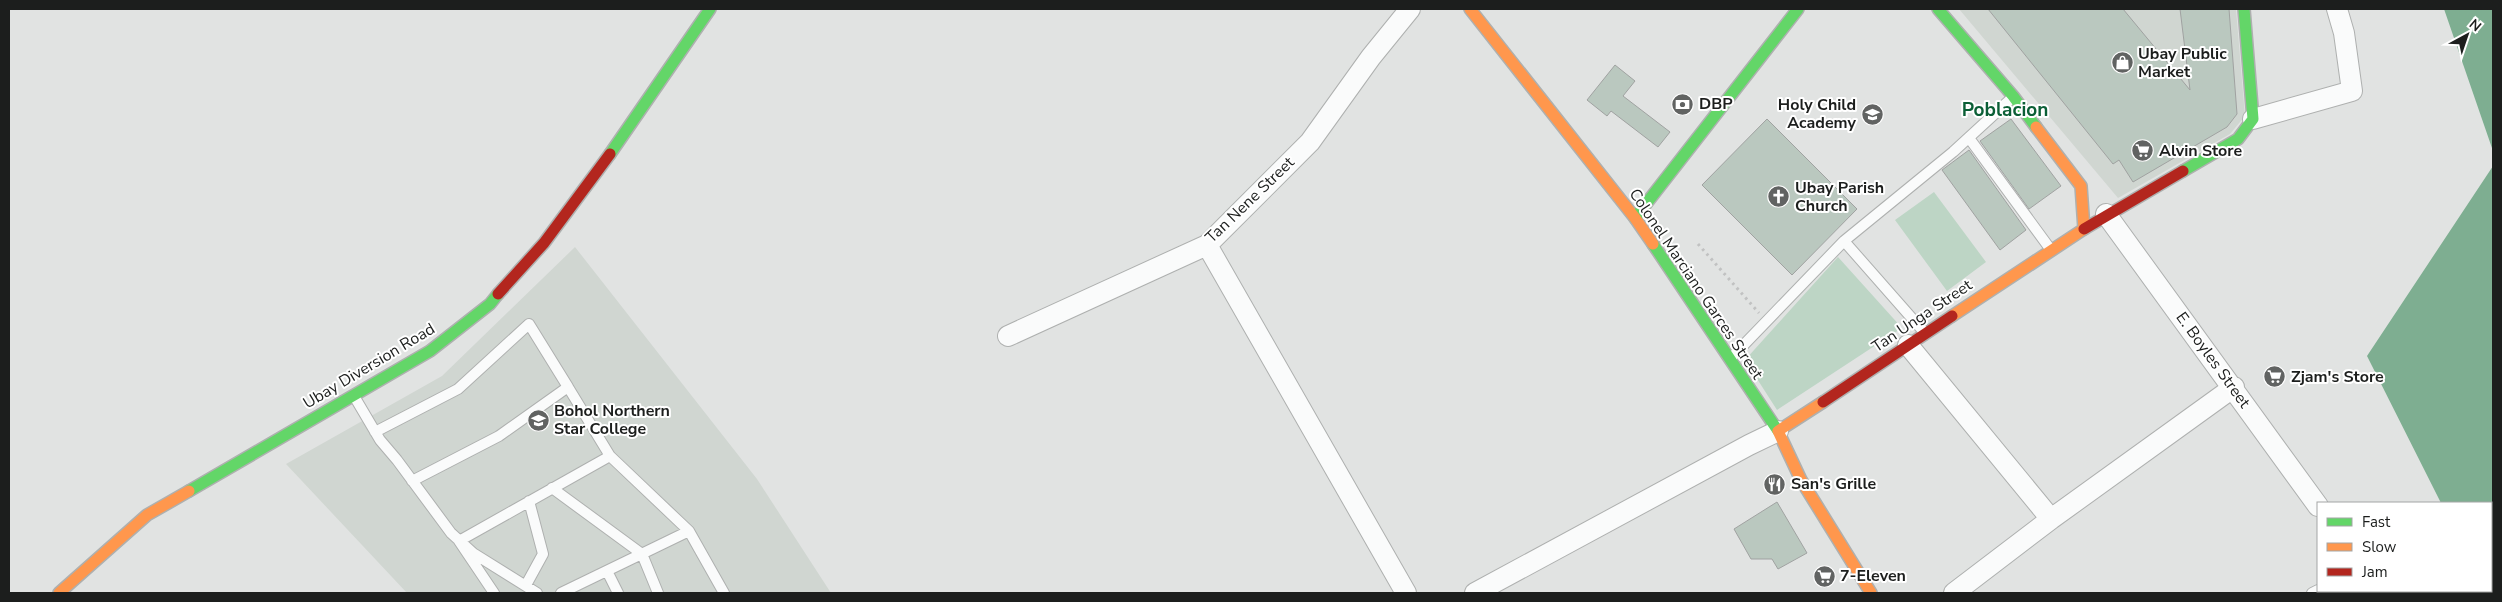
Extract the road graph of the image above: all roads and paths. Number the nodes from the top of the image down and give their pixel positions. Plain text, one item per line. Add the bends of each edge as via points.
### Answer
1 (710, 9) edge
2 (1410, 9) edge
3 (1470, 9) edge
4 (1798, 9) edge
5 (1938, 9) edge
6 (2244, 9) edge
7 (2337, 9) edge
8 (2014, 96) junction
9 (2253, 119) junction
10 (1969, 138) junction
11 (2106, 214) junction
12 (1635, 218) junction
13 (2084, 229) junction
14 (1844, 241) junction
15 (1698, 244) dead end
16 (1207, 245) junction
17 (2052, 250) junction
18 (1767, 322) junction
19 (1926, 334) junction
20 (1008, 336) dead end
21 (1908, 345) junction
22 (1731, 359) junction
23 (568, 387) junction
24 (2234, 388) junction
25 (353, 396) junction
26 (375, 432) junction
27 (1778, 432) junction
28 (610, 456) junction
29 (412, 481) junction
30 (552, 488) junction
31 (529, 501) junction
32 (2317, 505) edge
33 (2051, 519) junction
34 (689, 532) junction
35 (458, 540) junction
36 (642, 554) junction
37 (607, 571) junction
38 (526, 585) junction
39 (60, 593) edge
40 (494, 593) edge
41 (537, 593) edge
42 (560, 593) edge
43 (618, 593) edge
44 (658, 593) edge
45 (724, 593) edge
46 (1406, 593) edge
47 (1475, 593) edge
48 (1871, 593) edge
49 (1954, 593) edge

1 - 25 street, Ubay Diversion Road via 592,181 544,243 490,304 430,351
2 - 16 street, Tan Nene Street via 1310,142
3 - 12 street, Colonel Marciano Garces Street
4 - 12 street
5 - 8 street
6 - 9 street
7 - 9 street via 2344,33 2352,91
8 - 10 lane
8 - 13 street via 2081,186
9 - 11 street, Tan Unga Street via 2238,139
10 - 14 lane
10 - 17 lane
11 - 13 street, Tan Unga Street
11 - 24 street, E. Boyles Street
12 - 22 street, Colonel Marciano Garces Street
13 - 17 street, Tan Unga Street
14 - 18 lane
14 - 19 lane
15 - 18 path
16 - 20 street, Tan Nene Street
16 - 46 street
17 - 19 street, Tan Unga Street
18 - 22 lane
19 - 21 street, Tan Unga Street
21 - 27 street, Tan Unga Street
21 - 33 street
22 - 27 street, Colonel Marciano Garces Street
23 - 26 lane via 528,324 458,389
23 - 28 lane
23 - 29 lane via 499,436
24 - 32 street, E. Boyles Street
24 - 33 street
25 - 26 lane
25 - 39 street, Ubay Diversion Road via 147,515
26 - 29 lane
27 - 47 street via 1749,444
27 - 48 street, Colonel Marciano Garces Street via 1801,480
28 - 30 lane
28 - 34 lane
29 - 35 lane via 450,534
30 - 31 lane
30 - 36 lane
31 - 35 lane
31 - 38 lane via 543,554
33 - 49 street
34 - 36 lane
34 - 45 lane
35 - 38 lane via 473,553
35 - 40 lane
36 - 37 lane
36 - 44 lane
37 - 42 lane
37 - 43 lane
38 - 41 lane

